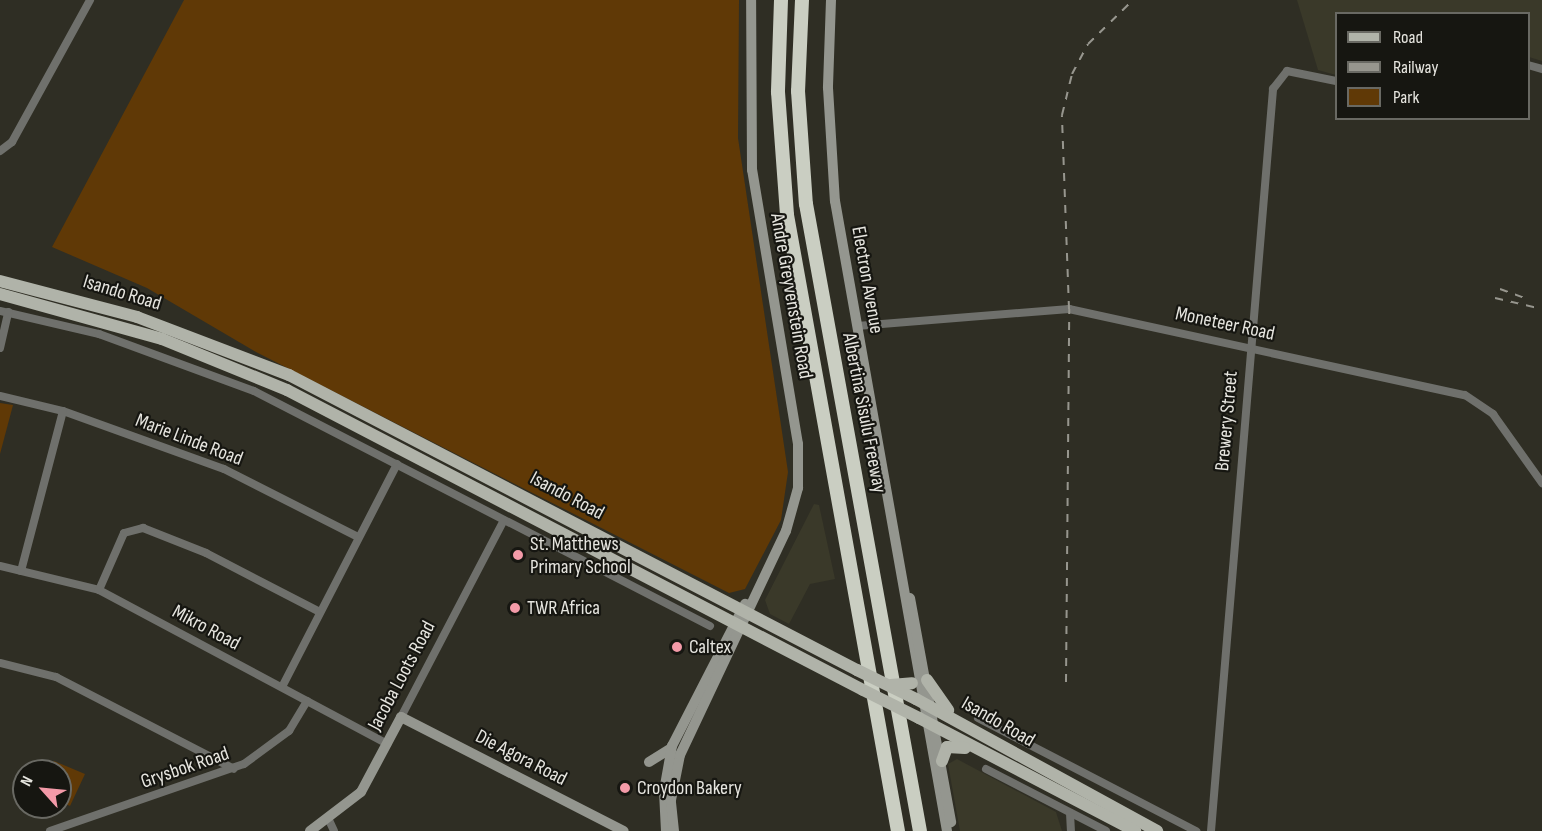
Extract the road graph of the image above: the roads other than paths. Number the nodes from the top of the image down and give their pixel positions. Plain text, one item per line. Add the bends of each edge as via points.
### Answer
1 (90, 0) edge
2 (751, 0) edge
3 (781, 0) edge
4 (802, 0) edge
5 (831, 0) edge
6 (1335, 81) edge
7 (0, 151) edge
8 (0, 281) edge
9 (0, 294) edge
10 (4, 311) edge
11 (857, 326) junction
12 (1250, 346) junction
13 (0, 348) edge
14 (0, 396) edge
15 (63, 411) junction
16 (397, 464) junction
17 (1542, 483) edge
18 (504, 519) junction
19 (358, 537) junction
20 (0, 566) edge
21 (21, 571) junction
22 (99, 590) junction
23 (746, 609) junction
24 (320, 612) junction
25 (710, 626) dead end
26 (737, 626) junction
27 (0, 663) edge
28 (919, 680) junction
29 (887, 684) junction
30 (282, 687) junction
31 (307, 700) junction
32 (923, 702) junction
33 (401, 717) junction
34 (978, 718) dead end
35 (926, 722) junction
36 (964, 724) junction
37 (387, 744) junction
38 (672, 746) junction
39 (986, 754) junction
40 (942, 761) junction
41 (649, 762) dead end
42 (234, 769) junction
43 (986, 769) dead end
44 (1070, 813) junction
45 (328, 818) junction
46 (50, 831) edge
47 (310, 831) edge
48 (334, 831) edge
49 (624, 831) edge
50 (666, 831) edge
51 (674, 831) edge
52 (898, 831) edge
53 (920, 831) edge
54 (947, 831) edge
55 (952, 831) edge
56 (1071, 831) edge
57 (1106, 831) edge
58 (1134, 831) edge
59 (1157, 831) edge
60 (1196, 831) edge
61 (1211, 831) edge

1 - 7 street via 12,142
2 - 23 main road, Andre Greyvenstein Road via 752,170 799,462 791,518
3 - 52 highway, Albertina Sisulu Freeway via 778,92 788,215
4 - 53 highway, Albertina Sisulu Freeway via 798,91 806,204
5 - 11 main road, Electron Avenue via 830,139
6 - 12 street, Brewery Street via 1292,70 1274,84
8 - 23 main road, Isando Road via 136,317 249,358
9 - 26 main road, Isando Road via 162,339 276,385
10 - 13 street
10 - 16 street via 99,334 254,391
11 - 12 street, Moneteer Road via 1069,309
11 - 28 main road, Electron Avenue
12 - 17 street, Moneteer Road via 1474,398 1493,414
12 - 61 street, Brewery Street
14 - 15 street, Marie Linde Road
15 - 19 street, Marie Linde Road via 224,469
15 - 21 street
16 - 18 street
16 - 19 street
18 - 25 street
18 - 33 street, Jacoba Loots Road
19 - 24 street
20 - 21 street, Mikro Road
21 - 22 street, Mikro Road
22 - 24 street via 124,533 143,528 206,553
22 - 30 street, Mikro Road
23 - 26 main road, Andre Greyvenstein Road
23 - 29 main road, Isando Road, bridge
24 - 30 street
26 - 35 main road, Isando Road, bridge
26 - 38 main road
26 - 51 main road via 680,755 671,800
27 - 42 street via 56,677
28 - 29 main road, bridge
28 - 32 main road, Electron Avenue
28 - 36 main road
29 - 32 main road, Isando Road, bridge
30 - 31 street, Mikro Road
31 - 37 street, Mikro Road
31 - 42 street, Grysbok Road via 289,731
32 - 35 main road, Electron Avenue
32 - 36 main road, Isando Road
33 - 37 main road, Jacoba Loots Road
33 - 49 main road, Die Agora Road
34 - 60 street
35 - 39 main road, Isando Road
35 - 40 main road, Electron Avenue
35 - 54 main road, Electron Avenue
36 - 59 main road, Isando Road
37 - 45 main road, Jacoba Loots Road via 361,792
38 - 41 main road
38 - 50 main road via 664,791
39 - 40 main road via 951,746
39 - 58 main road, Isando Road
40 - 55 main road, Electron Avenue
42 - 46 street, Grysbok Road
43 - 44 street
44 - 56 street
44 - 57 street
45 - 47 main road, Jacoba Loots Road
45 - 48 street

